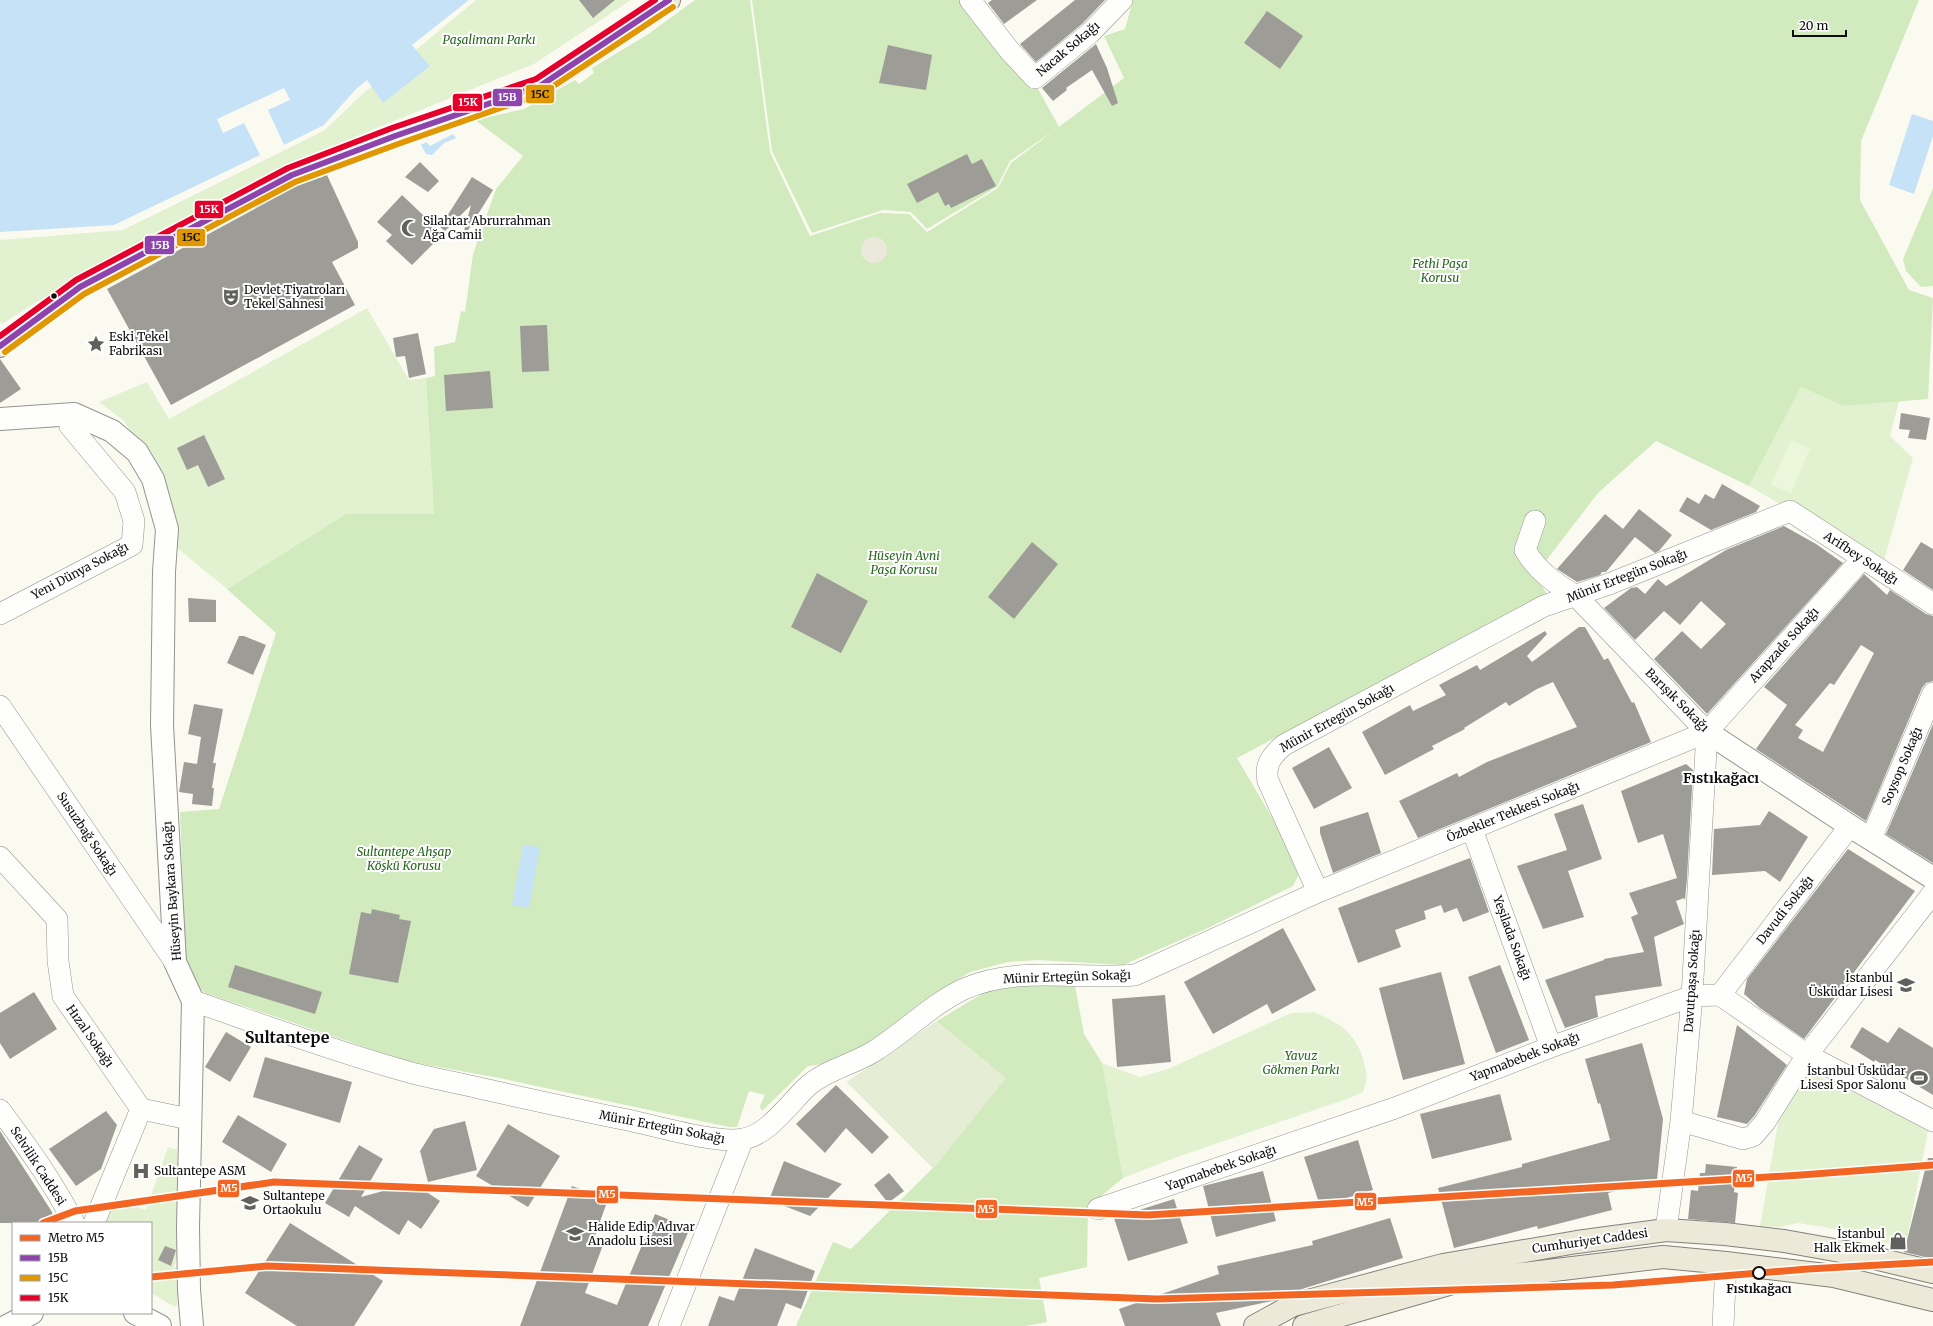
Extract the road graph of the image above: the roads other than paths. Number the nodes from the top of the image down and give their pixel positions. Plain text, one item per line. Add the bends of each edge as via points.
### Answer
1 (669, 0) edge
2 (970, 0) edge
3 (1122, 0) edge
4 (0, 346) edge
5 (0, 419) edge
6 (72, 420) junction
7 (0, 432) edge
8 (1790, 511) joint
9 (1536, 521) dead end
10 (1862, 559) junction
11 (1576, 596) junction
12 (1933, 604) edge
13 (0, 614) edge
14 (1933, 694) edge
15 (0, 706) edge
16 (1707, 732) junction
17 (1850, 826) junction
18 (1472, 829) junction
19 (1871, 839) junction
20 (0, 857) edge
21 (1933, 878) edge
22 (1318, 892) junction
23 (1933, 893) edge
24 (175, 962) junction
25 (1720, 995) junction
26 (1692, 996) junction
27 (193, 1001) junction
28 (1551, 1047) junction
29 (1807, 1055) junction
30 (141, 1109) junction
31 (0, 1110) edge
32 (189, 1119) junction
33 (1681, 1121) junction
34 (1933, 1121) edge
35 (743, 1139) junction
36 (1098, 1209) dead end
37 (73, 1222) edge
38 (94, 1222) edge
39 (1666, 1230) junction
40 (1726, 1263) junction
41 (1933, 1272) edge
42 (1933, 1300) edge
43 (29, 1314) edge
44 (137, 1314) edge
45 (6, 1323) edge
46 (160, 1326) edge
47 (192, 1326) edge
48 (669, 1326) edge
49 (1255, 1326) edge
50 (1305, 1326) edge
51 (1723, 1326) edge

1 - 4 main road via 540,86 292,175 80,287
2 - 3 street, Nacak Sokağı via 1009,50 1035,78 1090,33
5 - 6 street, Hüseyin Baykara Sokağı
6 - 7 street, Hüseyin Baykara Sokağı
6 - 13 street, Yeni Dünya Sokağı via 125,492 134,521 132,545
6 - 24 street, Hüseyin Baykara Sokağı via 112,431 137,452 153,479 167,529 162,725
8 - 10 street, Arifbey Sokağı
8 - 11 street, Münir Ertegün Sokağı
9 - 11 street, Barışık Sokağı via 1525,550 1550,580
10 - 12 street, Arifbey Sokağı
10 - 16 street, Arapzade Sokağı
11 - 16 street, Barışık Sokağı
11 - 22 street, Münir Ertegün Sokağı via 1544,606 1275,752 1267,766 1268,781
14 - 19 street, Soysop Sokağı
15 - 24 street, Susuzbağ Sokağı
16 - 17 street, Barışık Sokağı
16 - 18 street, Özbekler Tekkesi Sokağı
16 - 26 street, Davutpaşa Sokağı
17 - 19 street, Barışık Sokağı
17 - 25 street, Davudi Sokağı
18 - 22 street, Özbekler Tekkesi Sokağı
18 - 28 street, Yeşilada Sokağı
19 - 21 street, Barışık Sokağı
20 - 30 street, Hızal Sokağı via 58,919 58,961 63,996
22 - 35 street, Münir Ertegün Sokağı via 1135,975 1012,977 983,982 964,989 947,998 859,1061 821,1077 809,1085 765,1129
23 - 29 street
24 - 27 street, Hüseyin Baykara Sokağı
25 - 26 street, Yapmabebek Sokağı
25 - 29 street
26 - 28 street, Yapmabebek Sokağı
26 - 33 street, Davutpaşa Sokağı
27 - 32 street, Hüseyin Baykara Sokağı
27 - 35 street, Münir Ertegün Sokağı via 406,1072 580,1111 711,1137
28 - 36 street, Yapmabebek Sokağı via 1395,1108
29 - 33 street via 1765,1122 1753,1136 1743,1138
29 - 34 street
30 - 32 street
30 - 38 street
31 - 37 street, Selvilik Caddesi via 58,1192
32 - 47 street, Hüseyin Baykara Sokağı via 189,1290
33 - 39 street, Davutpaşa Sokağı
35 - 48 street
39 - 41 main road, Cumhuriyet Caddesi via 1784,1241 1857,1254
39 - 49 main road, Cumhuriyet Caddesi via 1443,1265 1293,1305
40 - 42 main road, Cumhuriyet Caddesi via 1834,1276
40 - 50 main road, Cumhuriyet Caddesi via 1663,1257 1456,1282
40 - 51 street
43 - 45 street
44 - 46 street

